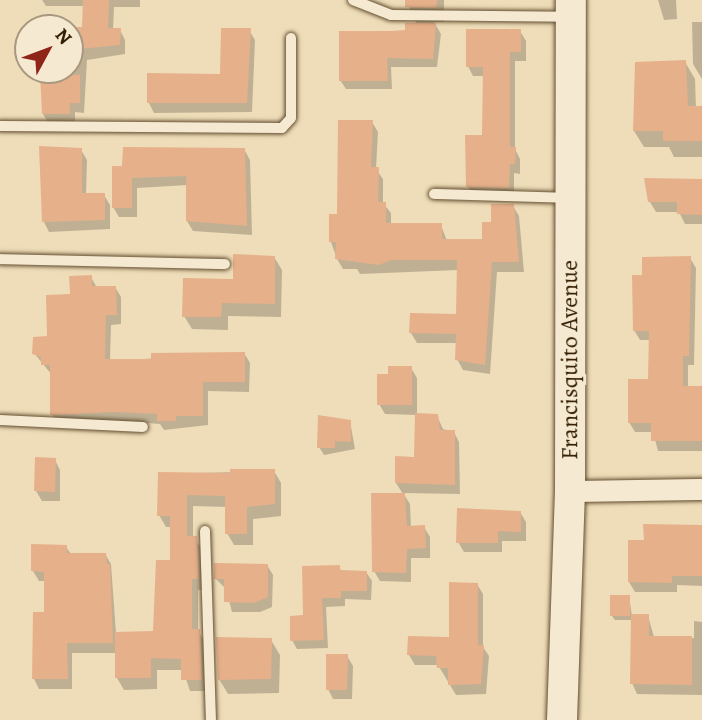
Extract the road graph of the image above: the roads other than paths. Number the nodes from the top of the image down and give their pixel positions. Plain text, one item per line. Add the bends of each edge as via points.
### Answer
1 (353, 0) edge
2 (571, 8) edge
3 (291, 38) dead end
4 (0, 126) edge
5 (434, 194) dead end
6 (570, 198) junction
7 (0, 258) edge
8 (225, 264) dead end
9 (0, 420) edge
10 (143, 428) dead end
11 (702, 489) edge
12 (570, 491) junction
13 (205, 531) dead end
14 (211, 720) edge
15 (562, 720) edge

1 - 2 lane via 391,15
2 - 6 street, Francisquito Avenue
3 - 4 lane via 291,118 282,128
5 - 6 lane
6 - 12 street, Francisquito Avenue
7 - 8 lane
9 - 10 lane
11 - 12 street
12 - 15 street, Francisquito Avenue
13 - 14 lane

